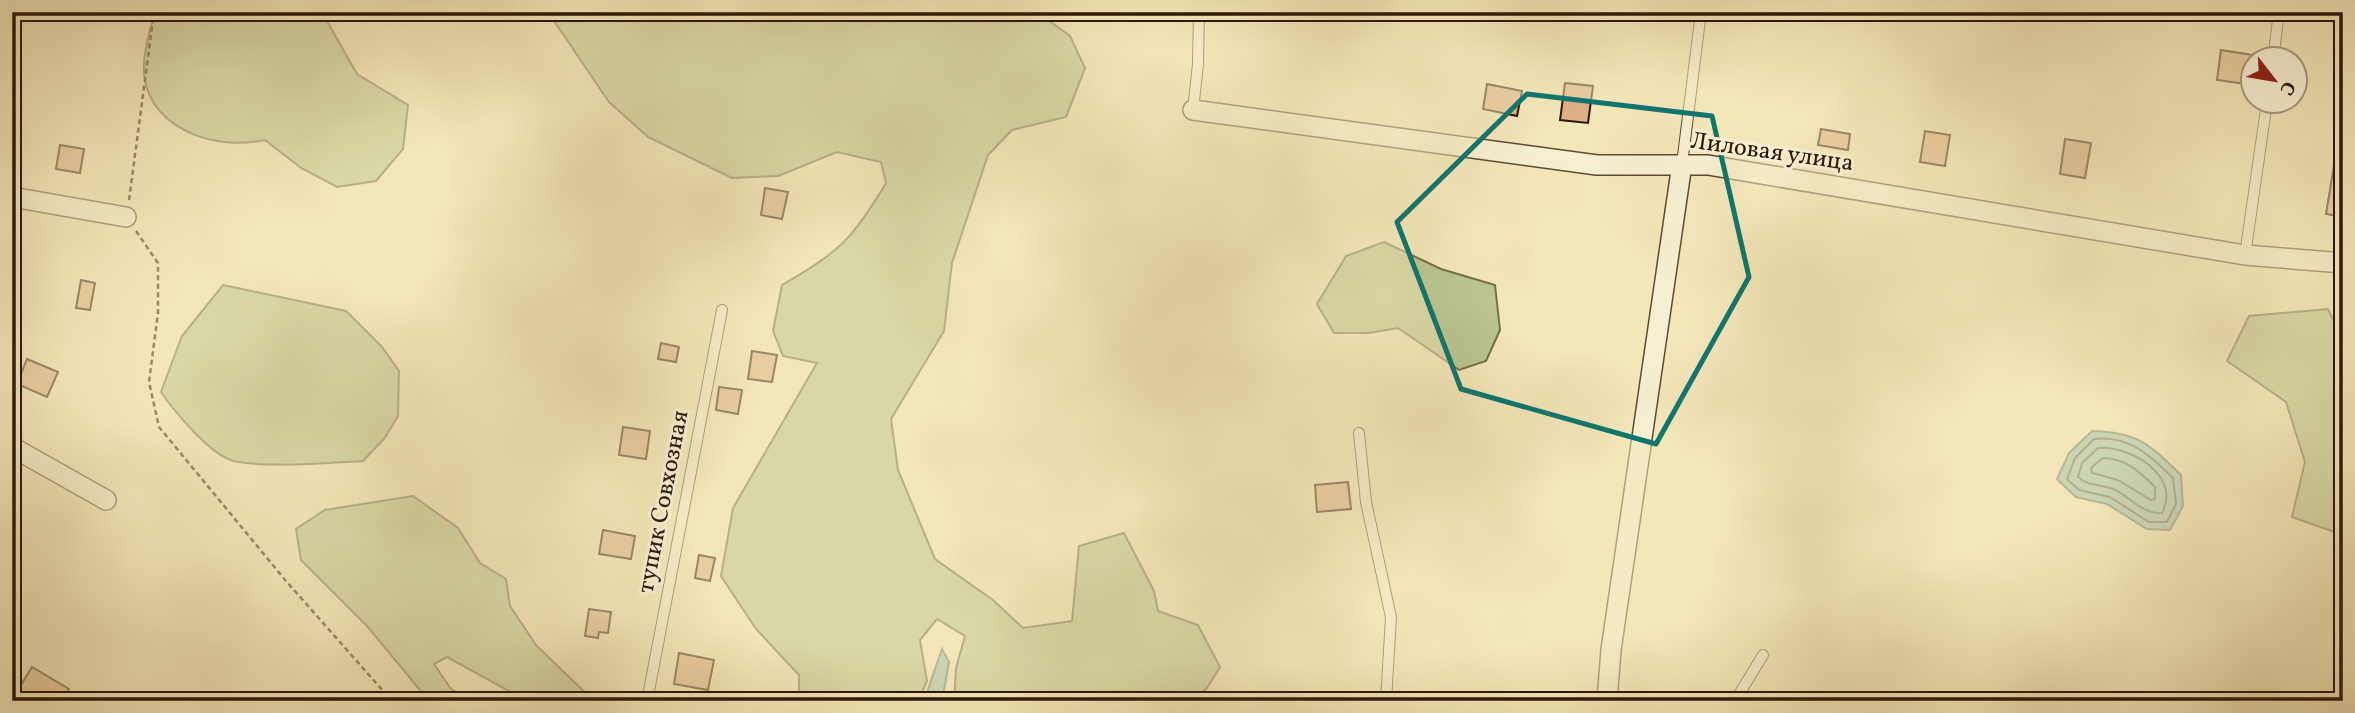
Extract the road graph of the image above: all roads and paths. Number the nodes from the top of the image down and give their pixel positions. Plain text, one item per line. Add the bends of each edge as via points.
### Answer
1 (154, 12) edge
2 (1199, 12) edge
3 (1701, 12) edge
4 (2279, 12) edge
5 (2275, 46) edge
6 (1193, 110) joint
7 (2265, 116) edge
8 (1682, 164) junction
9 (12, 197) edge
10 (126, 217) junction
11 (2245, 256) junction
12 (2343, 263) edge
13 (722, 310) dead end
14 (1359, 433) dead end
15 (12, 447) edge
16 (106, 500) dead end
17 (1763, 655) dead end
18 (392, 701) edge
19 (647, 701) edge
20 (1386, 701) edge
21 (1607, 701) edge
22 (1735, 701) edge

1 - 10 path
2 - 6 lane
3 - 8 lane
4 - 5 lane
6 - 8 street, Лиловая улица via 1597,165
7 - 11 lane
8 - 11 street, Лиловая улица
8 - 21 street
9 - 10 street
10 - 18 path via 158,263 158,313 149,382 159,427
11 - 12 street, Лиловая улица
13 - 19 lane, тупик Совхозная
14 - 20 lane via 1366,502 1391,617
15 - 16 street
17 - 22 lane

